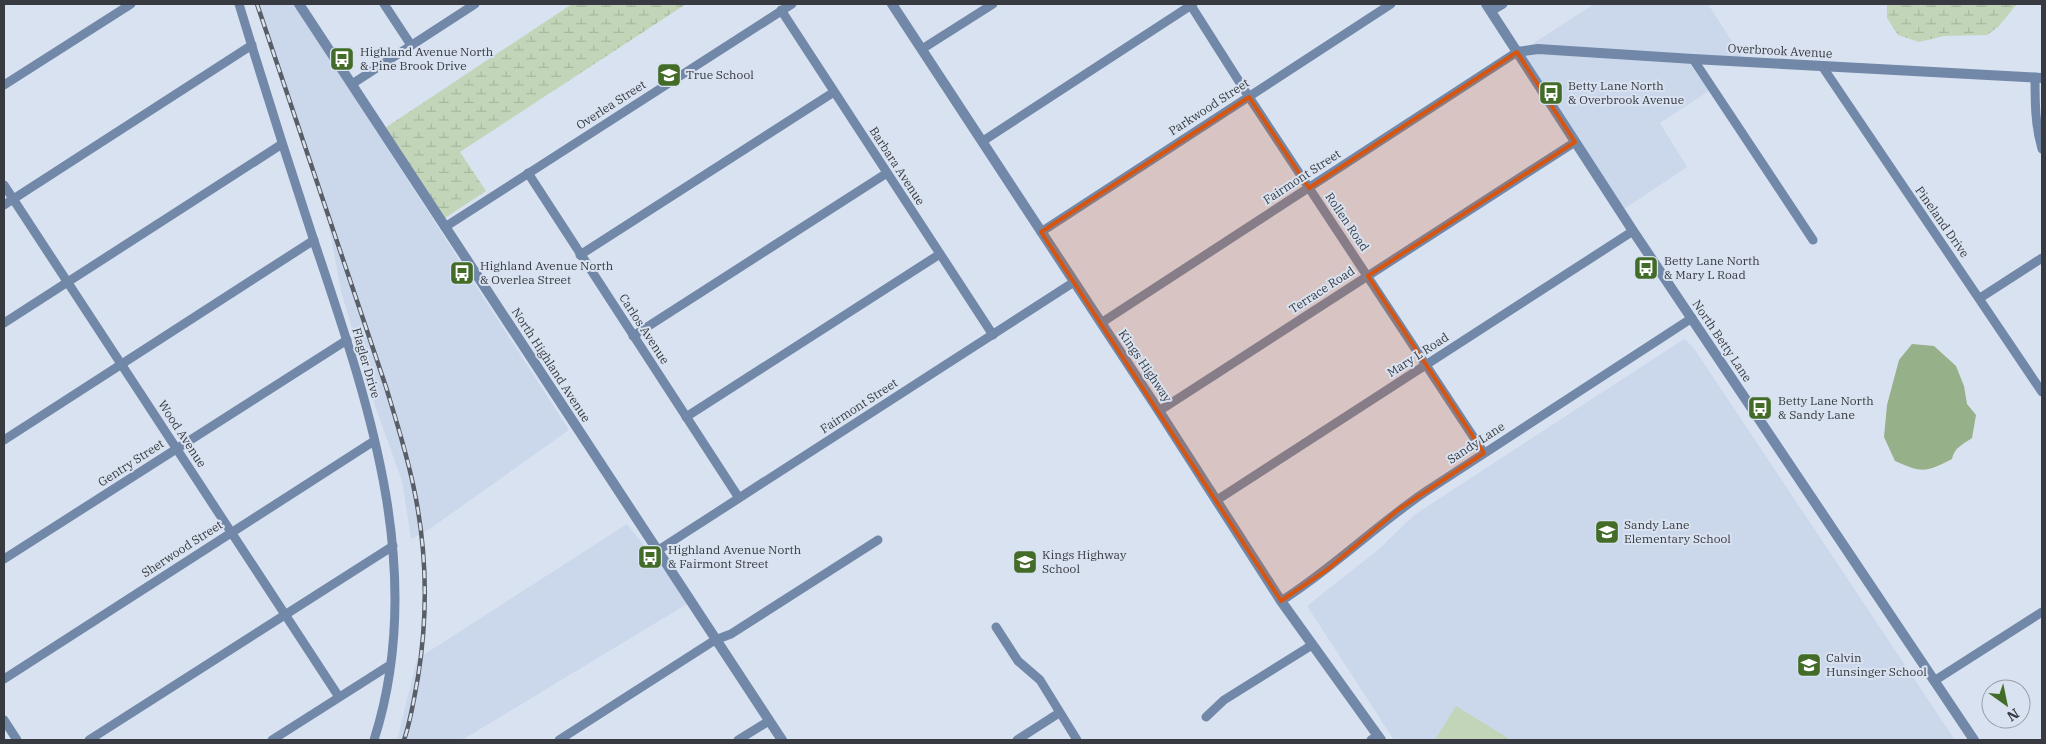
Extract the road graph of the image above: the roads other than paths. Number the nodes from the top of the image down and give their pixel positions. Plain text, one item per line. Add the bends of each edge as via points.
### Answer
1 (131, 4) edge
2 (239, 4) edge
3 (299, 4) edge
4 (384, 4) edge
5 (475, 4) edge
6 (792, 4) edge
7 (892, 4) edge
8 (992, 4) edge
9 (1191, 4) edge
10 (1391, 4) edge
11 (1502, 4) edge
12 (1489, 8) edge
13 (781, 10) junction
14 (252, 45) junction
15 (411, 45) junction
16 (922, 49) junction
17 (1517, 52) junction
18 (1693, 60) junction
19 (1822, 66) junction
20 (2038, 78) edge
21 (352, 84) junction
22 (4, 85) edge
23 (834, 92) junction
24 (1248, 97) junction
25 (983, 141) junction
26 (1574, 142) junction
27 (282, 144) junction
28 (2042, 150) edge
29 (528, 173) junction
30 (887, 173) junction
31 (4, 185) edge
32 (1309, 188) junction
33 (13, 199) junction
34 (4, 205) edge
35 (445, 227) junction
36 (1633, 231) junction
37 (1041, 232) junction
38 (314, 240) junction
39 (1812, 240) dead end
40 (940, 254) junction
41 (580, 255) junction
42 (2042, 258) edge
43 (1368, 276) junction
44 (67, 282) junction
45 (1074, 282) junction
46 (1980, 298) junction
47 (1692, 318) junction
48 (4, 323) edge
49 (1100, 323) junction
50 (993, 335) junction
51 (633, 336) junction
52 (347, 340) junction
53 (121, 364) junction
54 (1426, 364) junction
55 (2042, 392) edge
56 (1160, 411) junction
57 (686, 417) junction
58 (4, 440) edge
59 (374, 441) junction
60 (176, 449) junction
61 (1484, 453) junction
62 (739, 498) junction
63 (1217, 500) junction
64 (232, 533) junction
65 (878, 540) dead end
66 (393, 546) junction
67 (657, 551) junction
68 (4, 560) edge
69 (1281, 601) junction
70 (2042, 612) edge
71 (286, 614) junction
72 (996, 627) dead end
73 (715, 640) junction
74 (1312, 645) junction
75 (390, 665) junction
76 (4, 679) edge
77 (1934, 680) junction
78 (339, 697) junction
79 (1059, 713) junction
80 (1206, 717) dead end
81 (4, 720) edge
82 (769, 720) junction
83 (1377, 739) edge
84 (17, 740) edge
85 (89, 740) edge
86 (272, 740) edge
87 (374, 740) edge
88 (559, 740) edge
89 (738, 740) edge
90 (782, 740) edge
91 (1017, 740) edge
92 (1077, 740) edge
93 (1974, 740) edge

1 - 22 street
2 - 14 street, Flagler Drive
3 - 21 street, North Highland Avenue
4 - 15 street
5 - 15 street
6 - 13 street, Overlea Street
7 - 16 street, Kings Highway
8 - 16 street
9 - 24 street, Rollen Road
9 - 25 street
10 - 24 street, Parkwood Street
11 - 12 street
12 - 17 street, North Betty Lane
13 - 23 street, Barbara Avenue
13 - 29 street, Overlea Street
14 - 27 street, Flagler Drive
14 - 33 street
15 - 21 street
16 - 25 street, Kings Highway
17 - 18 street, Overbrook Avenue via 1538,49
17 - 26 street, North Betty Lane
17 - 32 street, Fairmont Street
18 - 19 street, Overbrook Avenue
18 - 39 street
19 - 20 street, Overbrook Avenue
19 - 46 street, Pineland Drive
20 - 28 street via 2035,109
21 - 35 street, North Highland Avenue
23 - 30 street, Barbara Avenue
23 - 41 street
24 - 32 street, Rollen Road
24 - 37 street, Parkwood Street
25 - 37 street, Kings Highway
26 - 36 street, North Betty Lane
26 - 43 street, Terrace Road
27 - 38 street, Flagler Drive
27 - 44 street
29 - 35 street, Overlea Street
29 - 41 street, Carlos Avenue
30 - 40 street, Barbara Avenue
30 - 51 street
31 - 33 street, Wood Avenue
32 - 43 street, Rollen Road
32 - 49 street, Fairmont Street
33 - 34 street
33 - 44 street, Wood Avenue
35 - 67 street, North Highland Avenue
36 - 47 street, North Betty Lane
36 - 54 street, Mary L Road
37 - 45 street, Kings Highway
38 - 52 street, Flagler Drive
38 - 53 street
40 - 50 street, Barbara Avenue
40 - 57 street
41 - 51 street, Carlos Avenue
42 - 46 street
43 - 54 street, Rollen Road
43 - 56 street, Terrace Road
44 - 48 street
44 - 53 street, Wood Avenue
45 - 49 street, Kings Highway
45 - 50 street, Fairmont Street
46 - 55 street, Pineland Drive
47 - 61 street, Sandy Lane
47 - 77 street, North Betty Lane
49 - 56 street, Kings Highway
50 - 62 street, Fairmont Street
51 - 57 street, Carlos Avenue
52 - 59 street, Flagler Drive
52 - 60 street, Gentry Street
53 - 58 street
53 - 60 street, Wood Avenue
54 - 61 street, Rollen Road
54 - 63 street, Mary L Road
56 - 63 street, Kings Highway
57 - 62 street, Carlos Avenue
59 - 64 street, Sherwood Street
59 - 66 street, Flagler Drive via 384,479
60 - 64 street, Wood Avenue
60 - 68 street, Gentry Street
61 - 69 street, Sandy Lane via 1398,510 1328,569
62 - 67 street, Fairmont Street
63 - 69 street, Kings Highway
64 - 71 street, Wood Avenue
64 - 76 street, Sherwood Street
65 - 73 street via 732,634
66 - 71 street
66 - 75 street, Flagler Drive via 395,620
67 - 73 street, North Highland Avenue
69 - 74 street, Kings Highway
70 - 77 street
71 - 78 street, Wood Avenue
71 - 85 street
72 - 79 street via 1018,661 1040,680
73 - 82 street, North Highland Avenue
73 - 88 street
74 - 80 street via 1224,700
74 - 83 street, Kings Highway
75 - 78 street
75 - 87 street, Flagler Drive
77 - 93 street, North Betty Lane
78 - 86 street
79 - 91 street
79 - 92 street
81 - 84 street
82 - 89 street
82 - 90 street, North Highland Avenue

